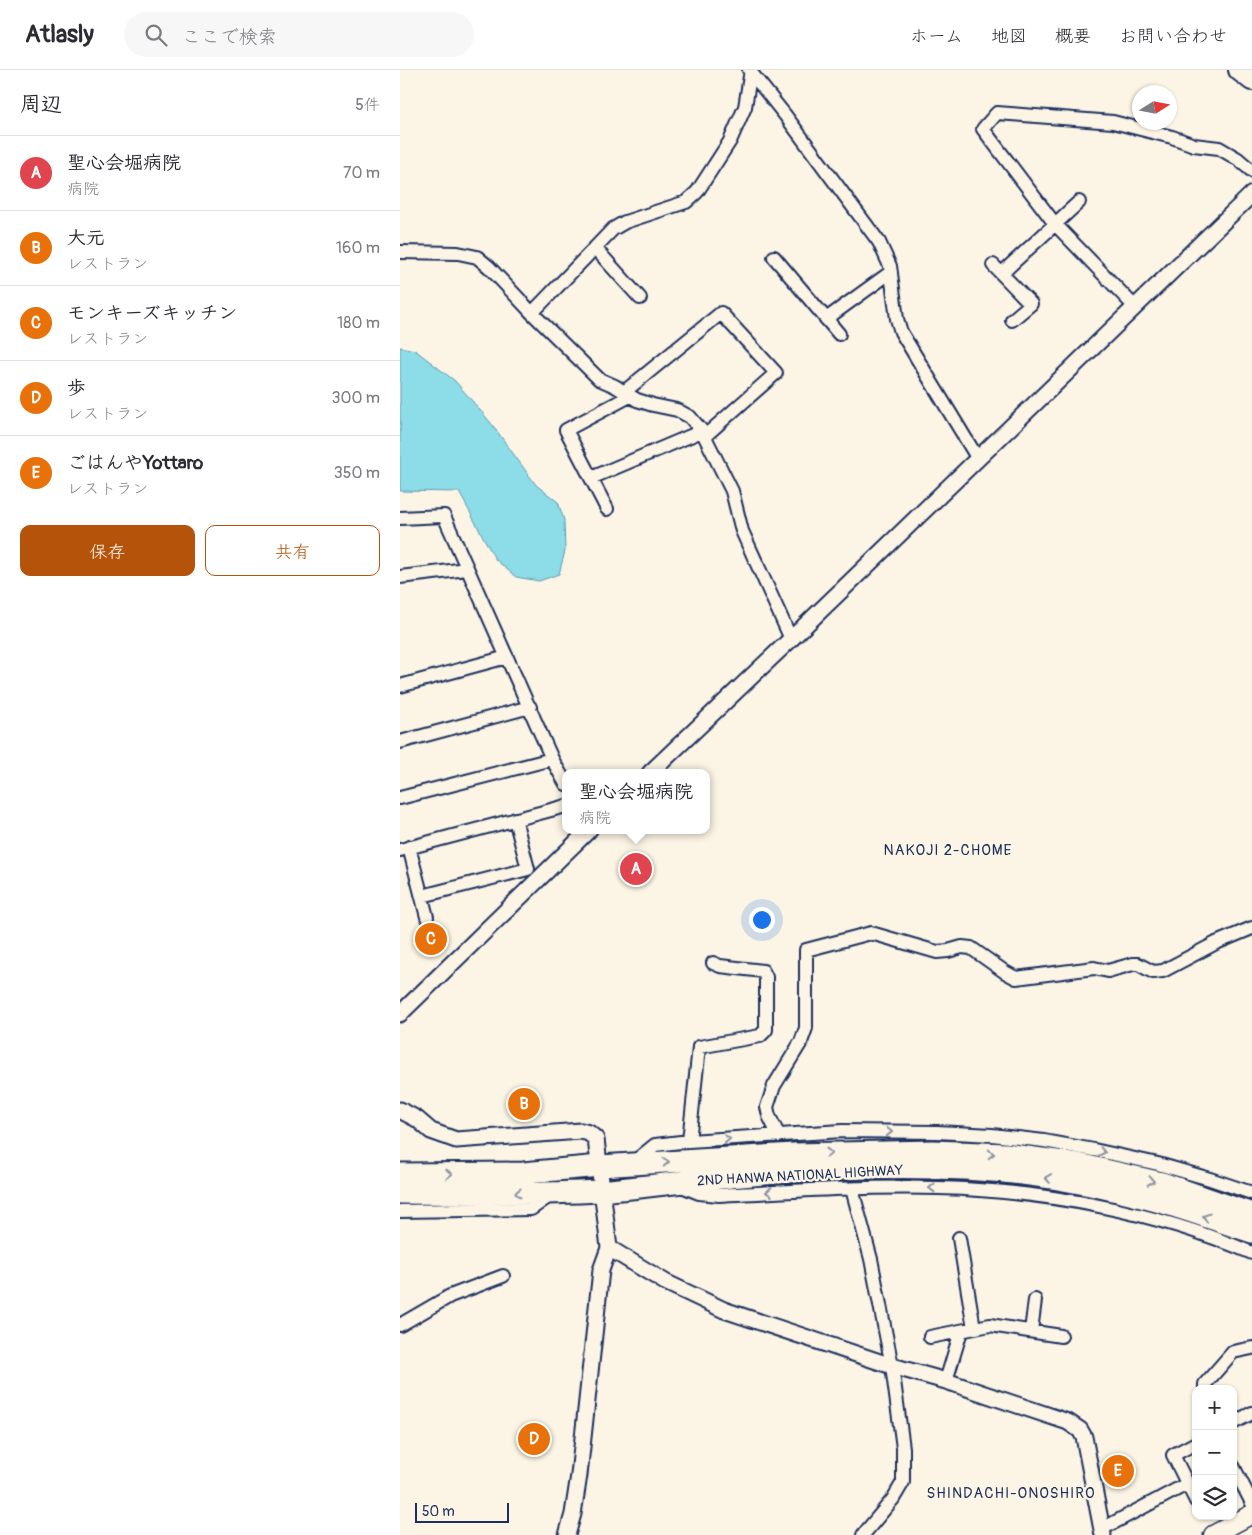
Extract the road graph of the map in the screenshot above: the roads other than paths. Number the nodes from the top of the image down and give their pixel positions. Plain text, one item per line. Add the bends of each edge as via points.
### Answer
1 (1239, 70) edge
2 (750, 71) edge
3 (1252, 80) edge
4 (1252, 171) edge
5 (1252, 194) edge
6 (1079, 202) dead end
7 (1055, 224) junction
8 (595, 248) junction
9 (400, 252) edge
10 (774, 257) dead end
11 (891, 272) junction
12 (640, 298) dead end
13 (1134, 306) junction
14 (532, 313) junction
15 (826, 319) junction
16 (1012, 320) dead end
17 (839, 334) dead end
18 (627, 394) junction
19 (703, 434) junction
20 (978, 459) junction
21 (591, 478) junction
22 (607, 509) dead end
23 (400, 518) edge
24 (467, 569) junction
25 (400, 577) edge
26 (791, 639) junction
27 (507, 657) junction
28 (400, 686) edge
29 (530, 706) junction
30 (400, 742) edge
31 (552, 759) junction
32 (654, 769) edge
33 (562, 777) edge
34 (400, 798) edge
35 (562, 807) edge
36 (515, 819) junction
37 (585, 834) edge
38 (405, 848) edge
39 (422, 896) junction
40 (426, 917) dead end
41 (1252, 928) edge
42 (713, 963) dead end
43 (400, 1014) edge
44 (400, 1110) edge
45 (779, 1136) junction
46 (690, 1141) junction
47 (632, 1164) junction
48 (600, 1166) junction
49 (400, 1174) edge
50 (673, 1183) junction
51 (852, 1189) junction
52 (602, 1190) junction
53 (400, 1193) edge
54 (1252, 1193) edge
55 (553, 1194) junction
56 (400, 1210) edge
57 (1252, 1214) edge
58 (1252, 1232) edge
59 (959, 1238) dead end
60 (609, 1248) junction
61 (1252, 1253) edge
62 (503, 1276) dead end
63 (1035, 1300) dead end
64 (400, 1325) edge
65 (974, 1328) junction
66 (961, 1331) junction
67 (1031, 1331) junction
68 (1062, 1336) dead end
69 (930, 1337) dead end
70 (1252, 1348) edge
71 (892, 1366) junction
72 (946, 1381) junction
73 (1205, 1385) edge
74 (1252, 1413) edge
75 (1237, 1421) edge
76 (1192, 1445) edge
77 (1237, 1470) edge
78 (1247, 1481) edge
79 (1186, 1484) junction
80 (1192, 1494) edge
81 (1252, 1503) edge
82 (1252, 1514) edge
83 (1103, 1532) edge
84 (567, 1535) edge
85 (862, 1535) edge
86 (1213, 1535) edge

1 - 3 main road
2 - 8 street via 745,107 730,141 697,192 686,202 625,222 613,229
2 - 11 street via 879,242
4 - 7 street via 1219,148 1194,145 1113,122 997,112 983,129
5 - 13 street
6 - 7 street
7 - 13 street
7 - 16 street via 997,269 1031,304
8 - 12 street
8 - 14 street
9 - 14 street via 458,253 477,257
10 - 15 street
11 - 15 street
11 - 20 street via 901,332
13 - 20 street
14 - 18 street via 599,379
15 - 17 street
18 - 19 street via 653,406 677,410 690,417
18 - 19 street via 721,313 776,373
18 - 21 street via 566,430
19 - 21 street
19 - 26 street via 732,491 742,531
20 - 26 street
21 - 22 street
23 - 24 street via 444,516
24 - 25 street
24 - 27 street
26 - 32 street
27 - 28 street
27 - 29 street
29 - 30 street
29 - 31 street
31 - 33 street
31 - 34 street
35 - 36 street
36 - 38 street
36 - 39 street via 528,869
37 - 43 street
38 - 39 street
39 - 40 street
41 - 45 street via 1163,971 1153,972 1133,964 1108,971 1094,968 1016,978 971,948 936,952 871,933 806,950 806,1028 802,1042 774,1086 767,1107
42 - 46 street via 763,971 766,977 766,1030 760,1036 700,1048
44 - 48 street via 431,1131 456,1140 580,1131 590,1133 596,1139
46 -> 45 street
45 -> 54 street via 842,1131 937,1132 1044,1141 1158,1164
46 - 47 street via 655,1146
47 - 48 highway, 2ND HANWA NATIONAL HIGHWAY
47 -> 57 highway, 2ND HANWA NATIONAL HIGHWAY via 794,1154 933,1151 1006,1154 1078,1164 1162,1183
49 -> 48 highway, 2ND HANWA NATIONAL HIGHWAY via 523,1173
48 - 52 street
51 -> 50 street via 719,1195 700,1193
50 - 52 highway, 2ND HANWA NATIONAL HIGHWAY
58 -> 50 highway, 2ND HANWA NATIONAL HIGHWAY via 1157,1201 1021,1174 876,1168
61 -> 51 street via 1142,1216 1038,1196 939,1188
51 - 71 street via 871,1258
52 - 55 highway, 2ND HANWA NATIONAL HIGHWAY
52 - 60 street
55 -> 53 highway, 2ND HANWA NATIONAL HIGHWAY
55 - 56 street via 531,1209
59 - 65 street
60 - 71 street via 665,1282 724,1310
60 - 84 street via 601,1270 580,1475
62 - 64 street via 450,1296
63 - 67 street
65 - 66 street
65 - 67 street via 990,1325
66 - 69 street
66 - 72 street
67 - 68 street
70 - 73 street via 1233,1352
71 - 72 street
71 - 85 street via 903,1482
72 - 83 street via 1068,1422 1080,1430
74 - 75 street
76 - 79 street via 1173,1455
77 - 78 street
78 - 81 street
79 - 80 street
79 - 83 street
82 - 86 main road

